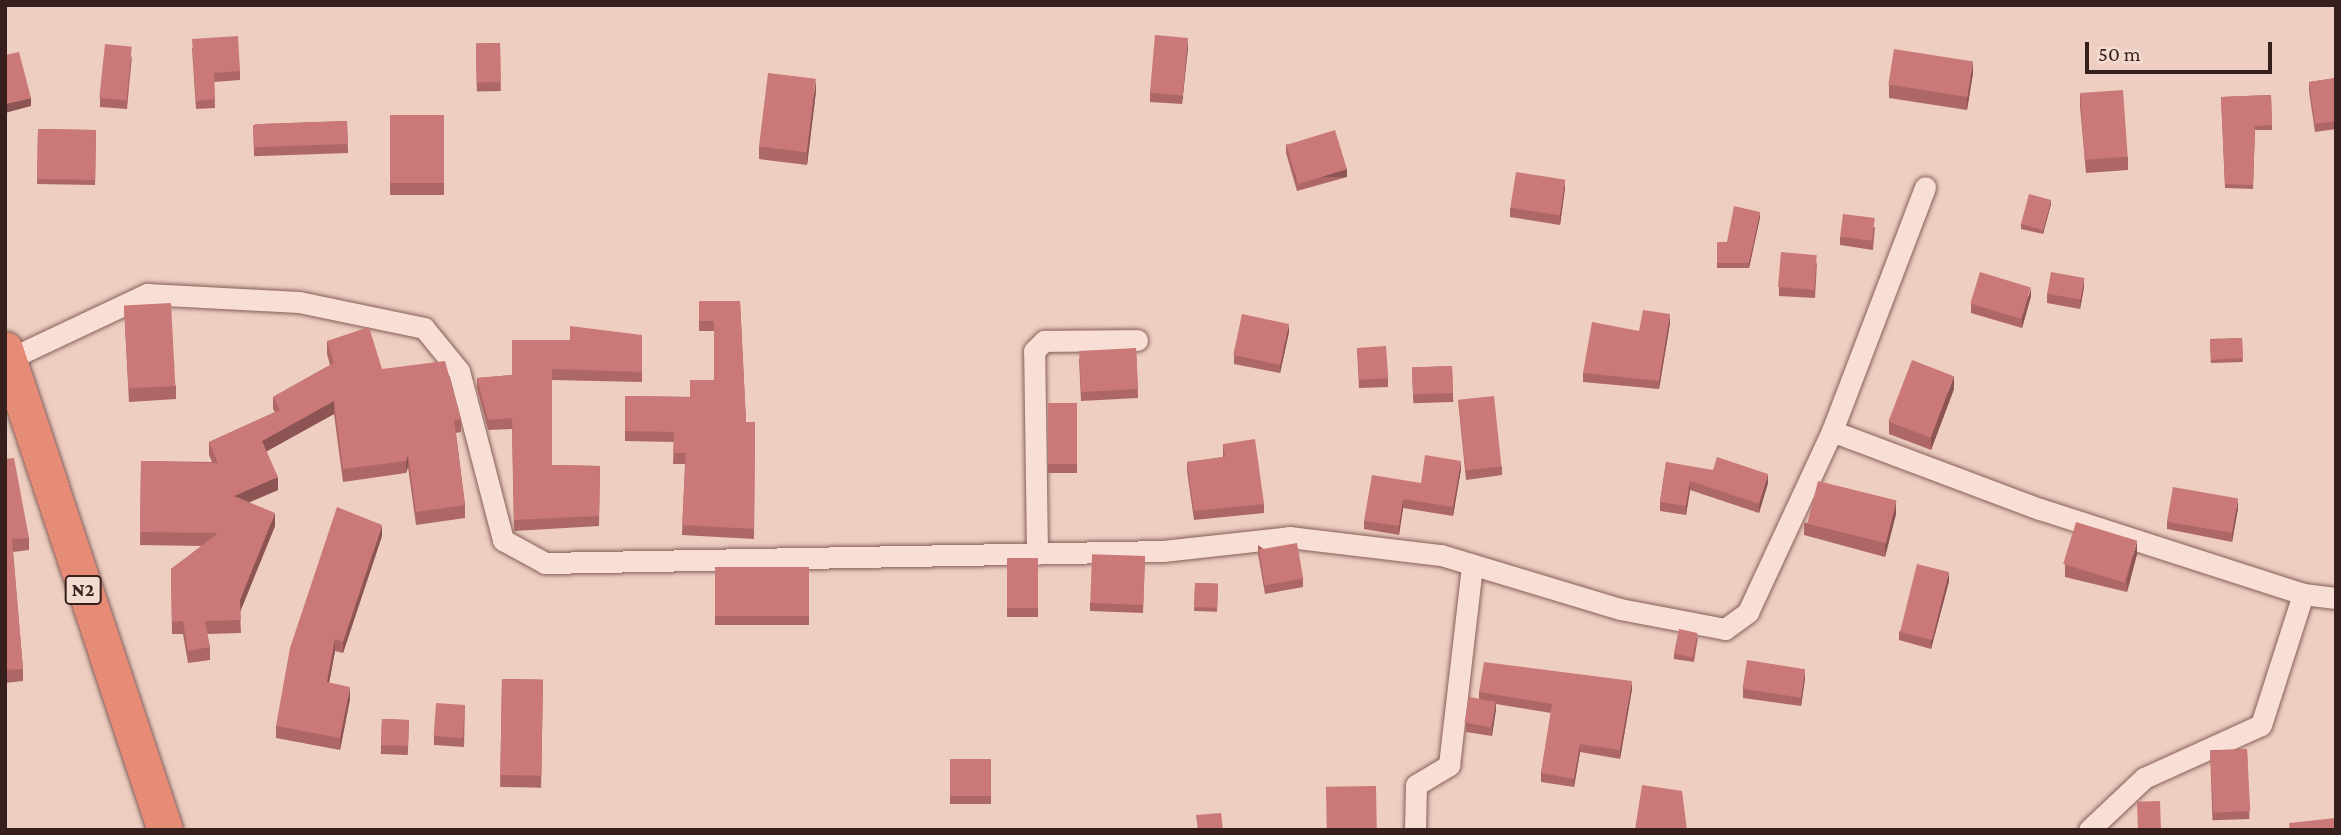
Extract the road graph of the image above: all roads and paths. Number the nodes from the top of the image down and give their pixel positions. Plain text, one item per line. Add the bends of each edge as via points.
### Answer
1 (1925, 187) dead end
2 (1137, 340) dead end
3 (7, 354) edge
4 (1832, 431) junction
5 (1037, 554) junction
6 (1472, 566) junction
7 (2303, 594) junction
8 (2336, 598) edge
9 (165, 830) edge
10 (1415, 830) edge
11 (2089, 830) edge

1 - 4 street
2 - 5 street via 1044,341 1034,351
3 - 5 street via 147,294 299,302 424,328 459,371 503,540 545,563
3 - 9 highway, N2
4 - 6 street via 1748,612 1725,629 1620,609
4 - 7 street via 2040,509
5 - 6 street via 1163,551 1289,537 1441,555
6 - 10 street via 1449,765 1416,785
7 - 8 street
7 - 11 street via 2261,724 2144,778

